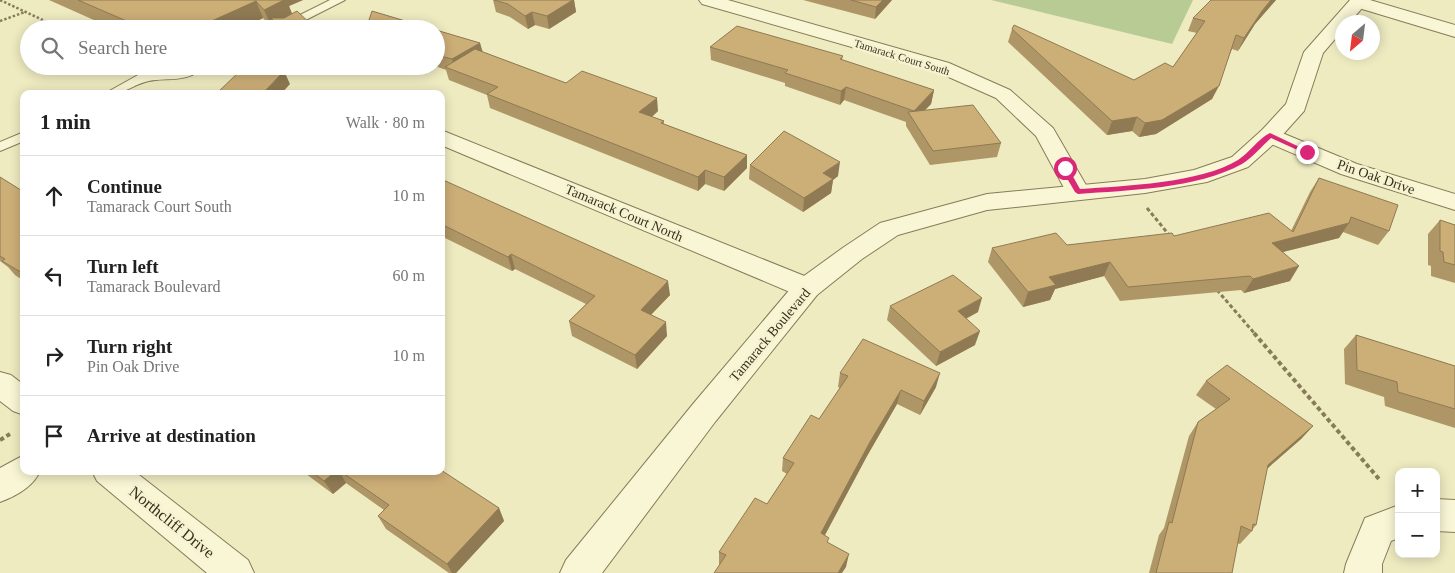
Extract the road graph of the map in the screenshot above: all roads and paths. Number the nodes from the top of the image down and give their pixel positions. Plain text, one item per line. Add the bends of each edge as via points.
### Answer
1 (0, 0) edge
2 (339, 0) edge
3 (708, 0) edge
4 (1359, 1) edge
5 (25, 12) junction
6 (42, 20) edge
7 (297, 20) edge
8 (0, 21) edge
9 (1455, 31) edge
10 (179, 75) edge
11 (118, 90) edge
12 (1270, 135) junction
13 (20, 138) edge
14 (445, 139) edge
15 (0, 147) edge
16 (1078, 192) junction
17 (1455, 202) edge
18 (1149, 211) dead end
19 (1175, 242) edge
20 (1214, 287) edge
21 (807, 288) junction
22 (0, 384) edge
23 (20, 399) edge
24 (10, 434) dead end
25 (0, 440) edge
26 (20, 473) edge
27 (114, 475) edge
28 (1380, 479) dead end
29 (0, 487) edge
30 (1440, 515) edge
31 (1455, 516) edge
32 (1395, 523) edge
33 (235, 573) edge
34 (580, 573) edge
35 (1364, 573) edge

1 - 5 path
2 - 7 lane
3 - 16 street, Tamarack Court South via 942,67 1003,94 1045,133
4 - 9 street
4 - 12 street, Tamarack Boulevard via 1314,52 1296,106
5 - 6 path
5 - 8 path
10 - 11 lane via 143,78
12 - 16 street, Tamarack Boulevard via 1240,162 1199,177
12 - 17 street, Pin Oak Drive via 1349,169
13 - 15 lane
14 - 21 street, Tamarack Court North
16 - 21 street, Tamarack Boulevard via 987,202 889,229
18 - 19 path
20 - 28 path
21 - 34 street, Tamarack Boulevard via 704,413
22 - 23 street
24 - 25 path
26 - 29 street
27 - 33 street, Northcliff Drive
30 - 31 street
32 - 35 street via 1378,530 1364,564

